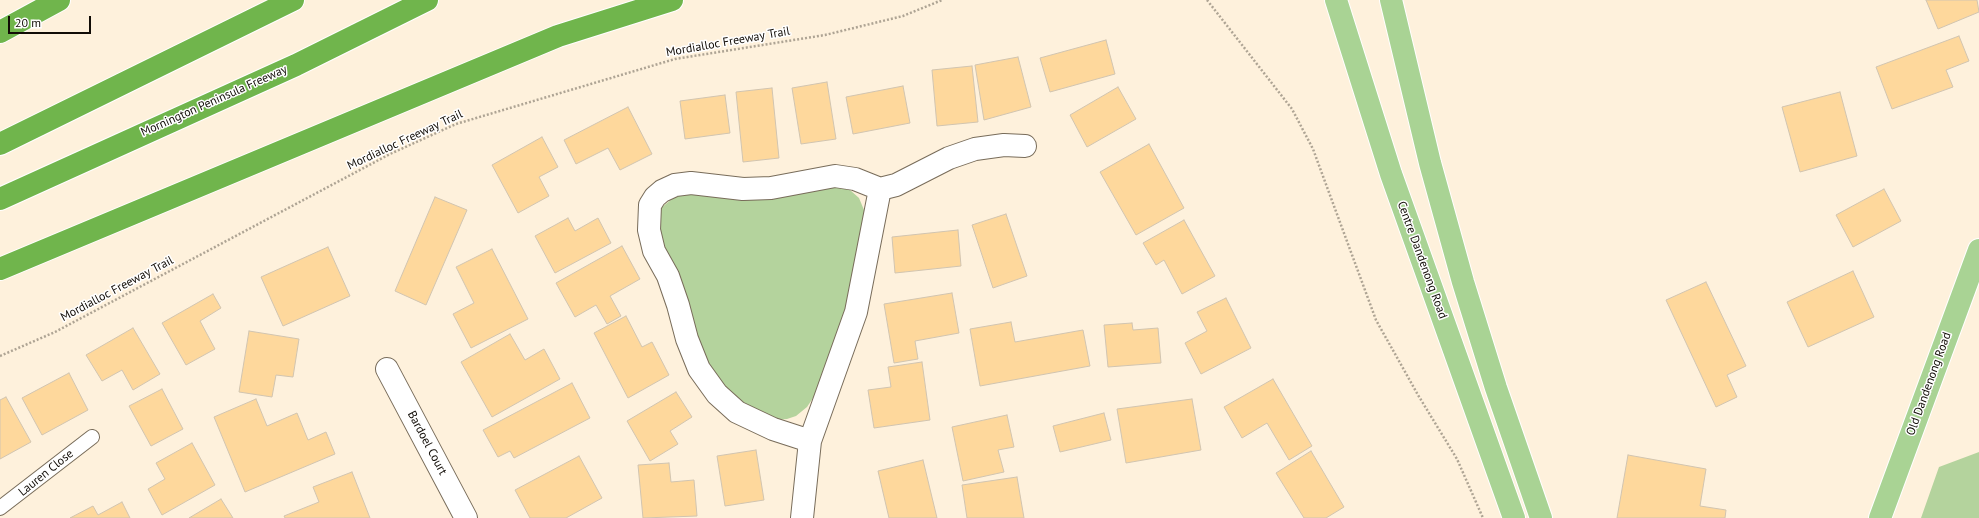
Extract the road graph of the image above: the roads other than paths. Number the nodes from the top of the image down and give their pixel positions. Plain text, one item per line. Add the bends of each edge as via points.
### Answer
1 (59, 0) edge
2 (293, 0) edge
3 (427, 0) edge
4 (672, 0) edge
5 (1336, 0) edge
6 (1391, 0) edge
7 (0, 32) edge
8 (0, 144) edge
9 (1025, 146) dead end
10 (880, 189) junction
11 (0, 199) edge
12 (1979, 250) edge
13 (0, 269) edge
14 (387, 369) dead end
15 (92, 437) dead end
16 (810, 441) junction
17 (0, 508) edge
18 (803, 509) edge
19 (466, 518) edge
20 (1514, 518) edge
21 (1541, 518) edge
22 (1880, 518) edge

1 - 7 highway
2 - 8 highway
3 - 11 highway, Mornington Peninsula Freeway via 296,65
4 - 13 highway via 558,36
5 - 20 main road, Centre Dandenong Road via 1391,174
6 - 21 main road via 1430,163 1463,282
9 - 10 street via 1004,145 975,150 949,158 896,186
10 - 16 street via 856,312
10 - 16 street via 855,179 835,176 771,188 743,189 691,183 675,185 655,197 650,205 649,230 654,251 668,276 686,339 699,369 717,394 737,412 773,429
12 - 22 main road, Old Dandenong Road
14 - 19 street, Bardoel Court
15 - 17 lane, Lauren Close
16 - 18 street

